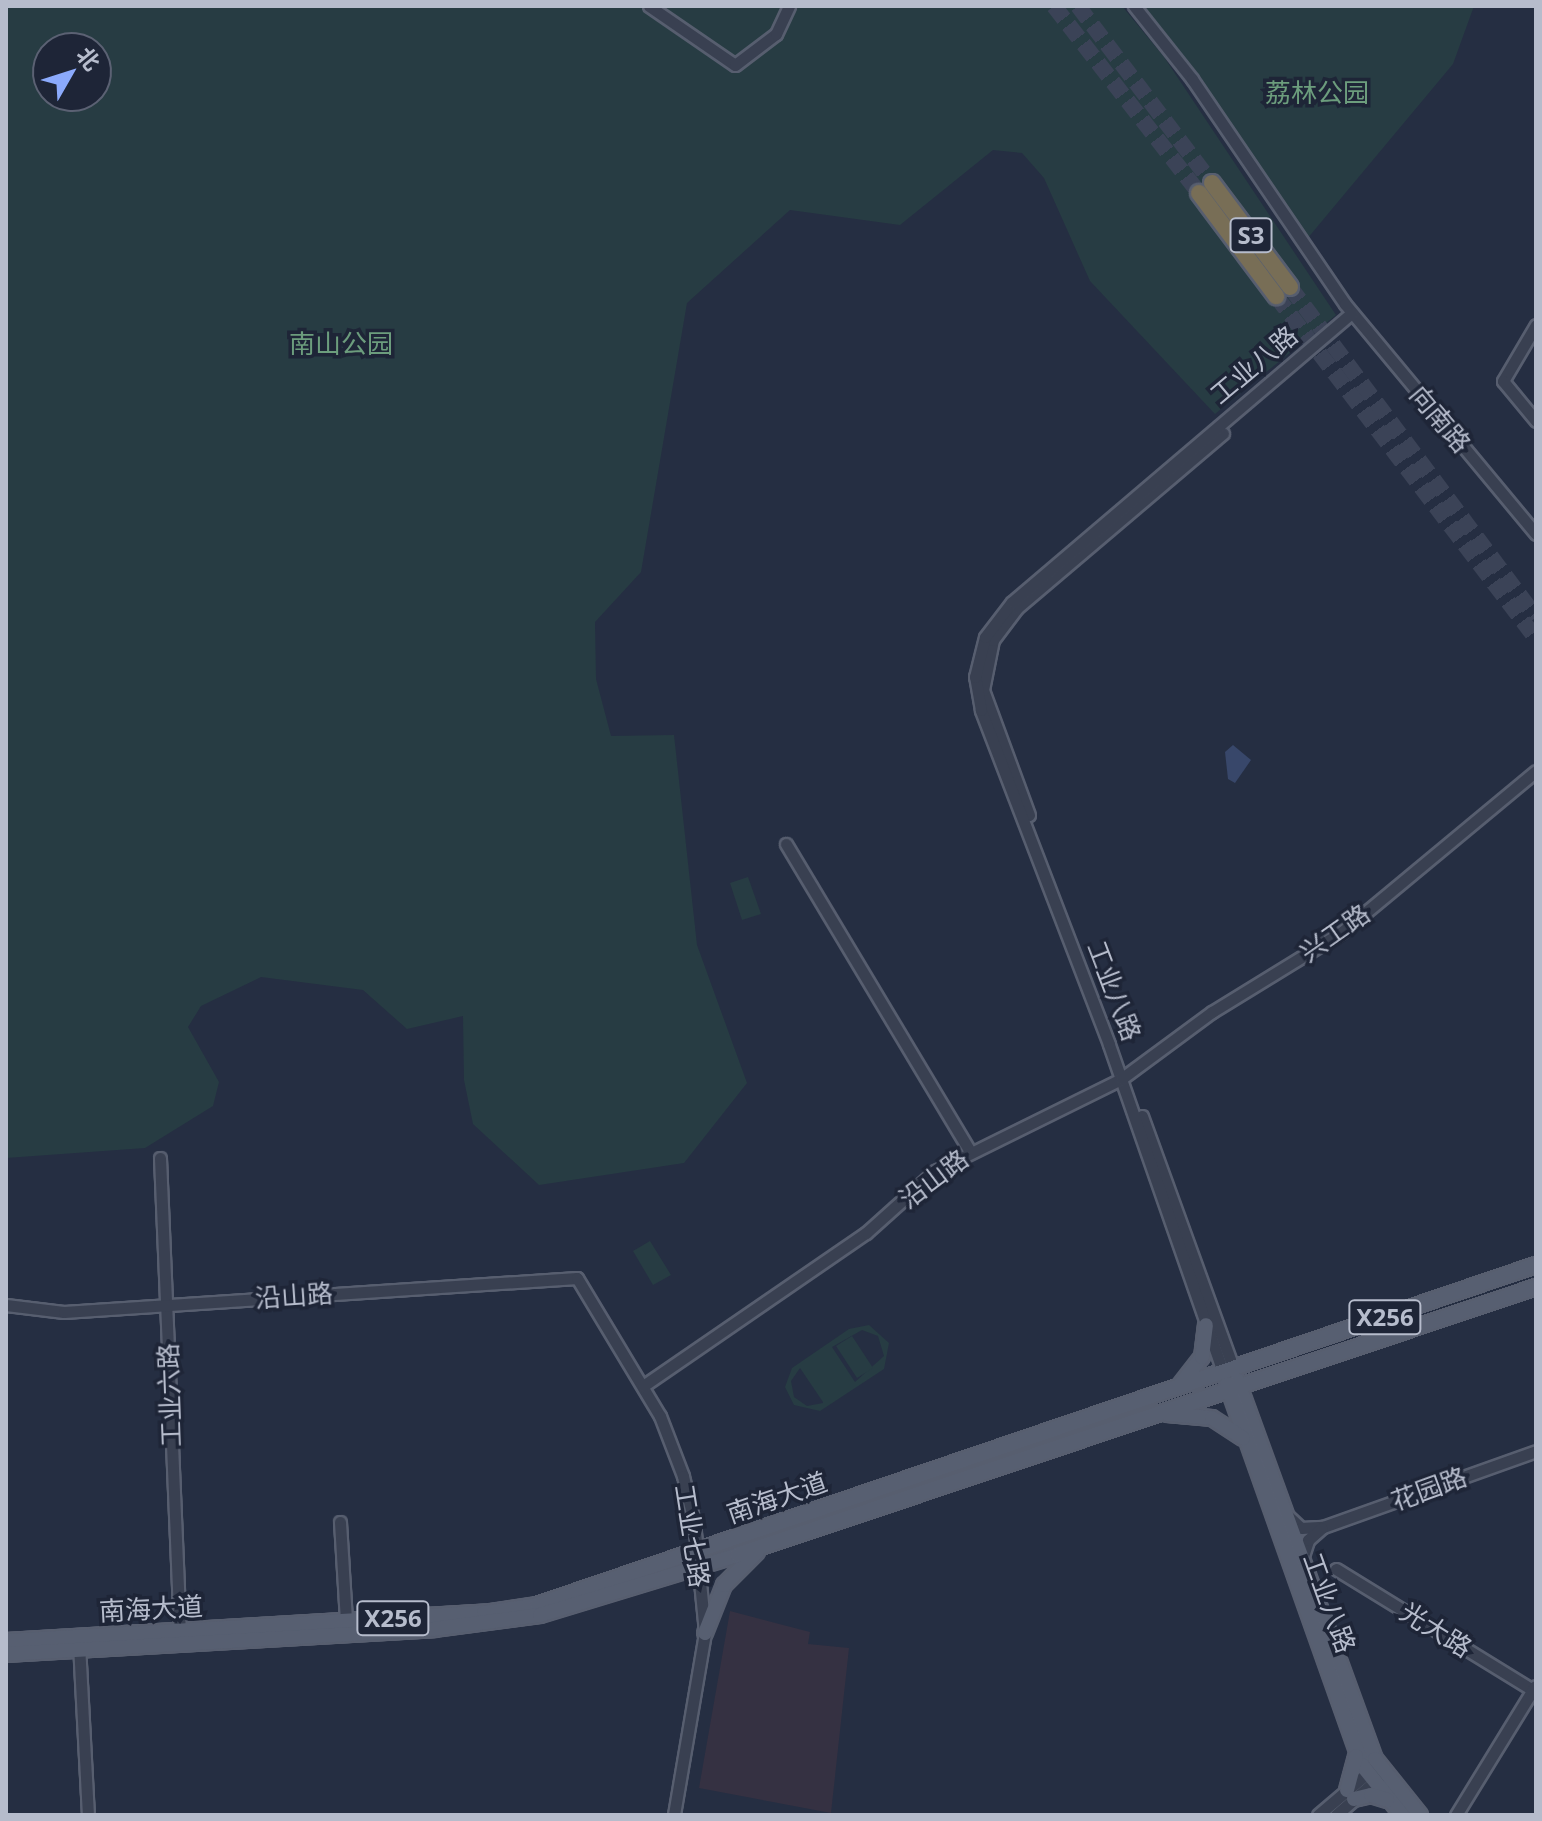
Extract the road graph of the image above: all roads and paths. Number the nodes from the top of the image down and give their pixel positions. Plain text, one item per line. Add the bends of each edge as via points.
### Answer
1 (649, 6) edge
2 (789, 6) edge
3 (1134, 6) edge
4 (1206, 188) tunnel mouth
5 (1283, 292) tunnel mouth
6 (1351, 312) junction
7 (1536, 325) edge
8 (1536, 421) edge
9 (1536, 534) edge
10 (1536, 771) edge
11 (786, 844) dead end
12 (1124, 1076) junction
13 (970, 1151) junction
14 (160, 1158) dead end
15 (1536, 1265) edge
16 (580, 1281) joint
17 (1536, 1287) edge
18 (6, 1305) edge
19 (167, 1305) junction
20 (1206, 1325) junction
21 (1228, 1370) junction
22 (643, 1386) junction
23 (1177, 1388) junction
24 (1234, 1388) junction
25 (1156, 1414) junction
26 (1248, 1445) junction
27 (1536, 1451) edge
28 (1285, 1514) junction
29 (340, 1522) dead end
30 (1323, 1527) junction
31 (772, 1543) junction
32 (699, 1559) junction
33 (1302, 1559) junction
34 (1336, 1569) dead end
35 (346, 1621) junction
36 (180, 1632) junction
37 (705, 1633) junction
38 (6, 1641) edge
39 (79, 1643) junction
40 (6, 1654) edge
41 (1535, 1688) edge
42 (1357, 1751) junction
43 (1375, 1774) junction
44 (1350, 1794) junction
45 (1387, 1800) junction
46 (88, 1815) edge
47 (674, 1815) edge
48 (1318, 1815) edge
49 (1336, 1815) edge
50 (1402, 1815) edge
51 (1420, 1815) edge
52 (1456, 1815) edge

1 - 2 street via 735,65 776,34
3 - 6 street, 向南路 via 1192,79
4 - 5 highway, S3
6 - 9 street, 向南路
6 - 12 street, 工业八路 via 1017,608 988,652 983,677 988,707
7 - 8 street via 1503,381
10 - 12 street, 兴工路 via 1342,932 1212,1012
11 - 13 street
12 - 13 street, 沿山路
12 - 20 street, 工业八路
12 - 21 street, 工业八路
13 - 22 street, 沿山路 via 935,1171 866,1233
14 - 19 street, 工业六路
15 - 21 main road, 南海大道 / X256
16 - 19 street, 沿山路 via 567,1275
16 - 22 street, 工业七路
17 - 24 main road, 南海大道 / X256
18 - 19 street, 沿山路 via 64,1312
19 - 36 street, 工业六路
20 - 21 street, 工业八路
20 - 23 main road via 1202,1357
21 - 23 main road, 南海大道 / X256
21 - 24 main road, 工业八路
22 - 32 street, 工业七路 via 683,1476
23 - 32 main road, 南海大道 / X256
24 - 25 main road, 南海大道 / X256
24 - 26 main road, 工业八路
24 - 28 main road, 工业八路
25 - 26 main road via 1212,1418 1233,1428
25 - 31 main road, 南海大道 / X256
26 - 42 main road, 工业八路
27 - 30 street, 花园路
28 - 30 street via 1301,1528
28 - 33 main road, 工业八路
29 - 35 street
30 - 33 street via 1308,1540
31 - 32 main road, 南海大道 / X256
31 - 37 main road via 724,1585
32 - 35 main road, 南海大道 / X256 via 537,1605
32 - 37 street, 工业七路
32 - 39 main road, 南海大道 / X256 via 566,1608 485,1625
33 - 43 main road, 工业八路
34 - 41 street, 光大路
35 - 36 main road, 南海大道 / X256
36 - 39 main road, 南海大道 / X256
37 - 47 street, 工业七路
38 - 39 main road, 南海大道 / X256
39 - 40 main road, 南海大道 / X256
39 - 46 street
41 - 52 street
42 - 43 main road, 工业八路
42 - 44 main road
43 - 44 street
43 - 45 main road, 工业八路
43 - 51 main road, 工业八路
44 - 45 main road
44 - 48 street
44 - 49 street
45 - 50 main road, 工业八路

